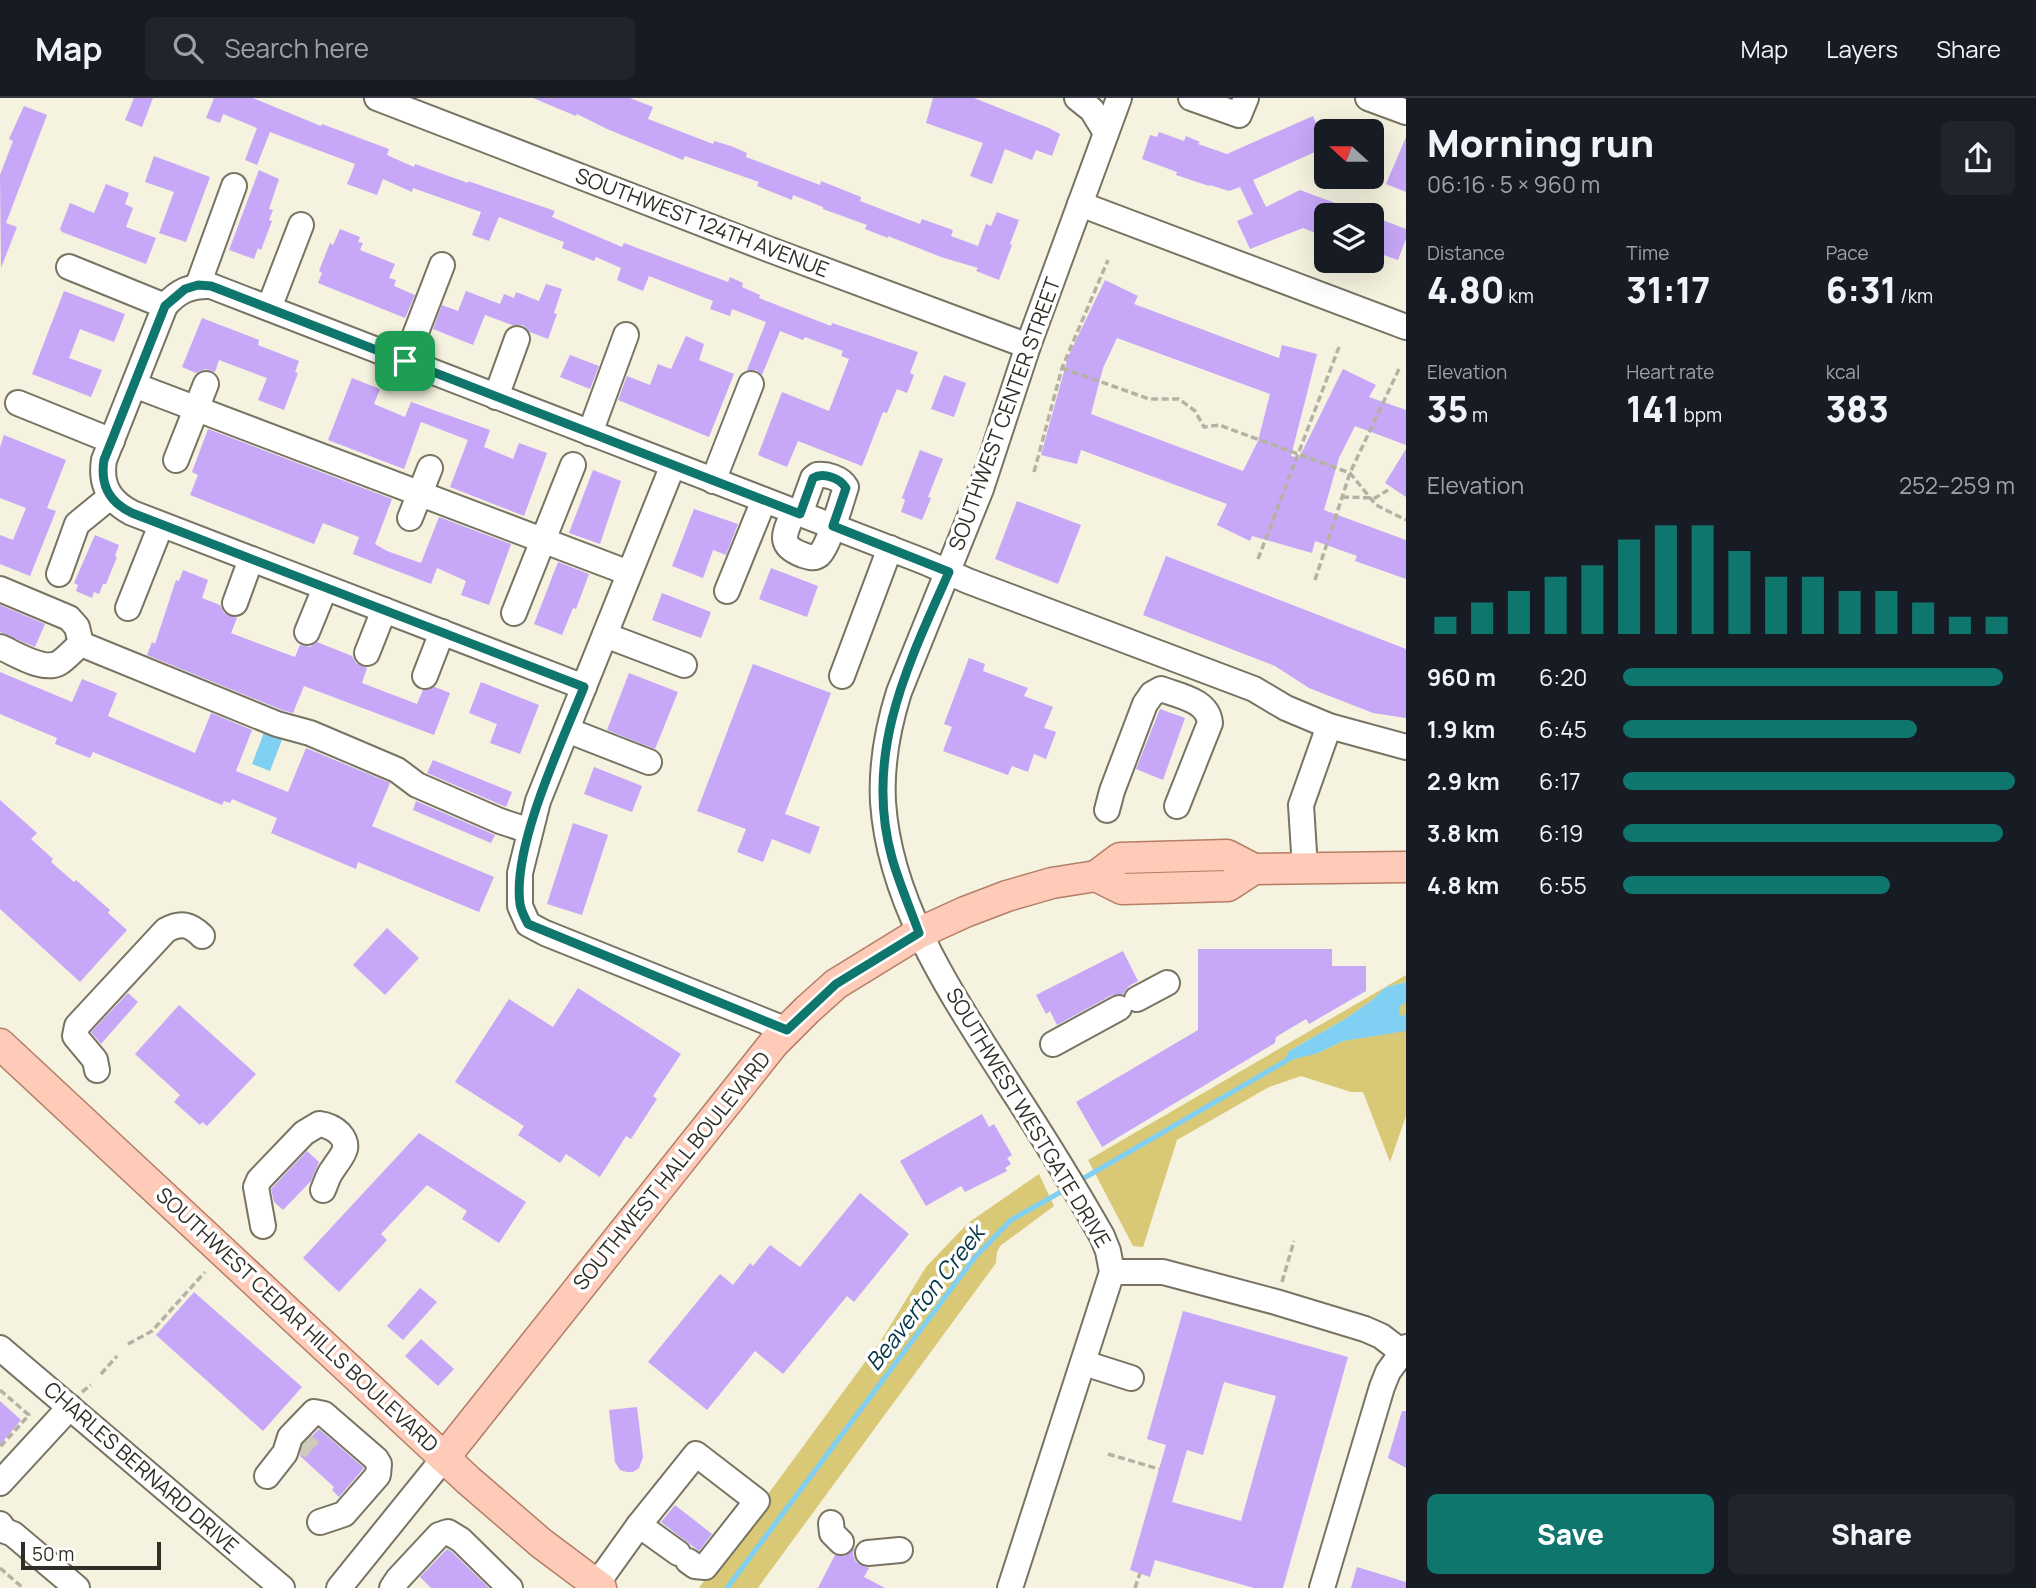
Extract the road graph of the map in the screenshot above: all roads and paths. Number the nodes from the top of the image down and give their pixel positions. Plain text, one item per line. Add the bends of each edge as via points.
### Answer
1 (377, 98) edge
2 (1077, 98) edge
3 (1119, 98) edge
4 (1191, 98) edge
5 (1246, 98) edge
6 (1368, 98) edge
7 (1403, 107) edge
8 (1106, 133) junction
9 (234, 186) dead end
10 (1080, 204) junction
11 (301, 225) dead end
12 (1108, 260) dead end
13 (442, 265) dead end
14 (69, 267) dead end
15 (198, 285) junction
16 (165, 306) junction
17 (269, 308) junction
18 (1406, 327) edge
19 (626, 335) dead end
20 (517, 339) dead end
21 (1028, 346) junction
22 (1339, 347) dead end
23 (405, 361) junction
24 (1062, 368) junction
25 (1399, 369) dead end
26 (206, 384) dead end
27 (751, 384) dead end
28 (134, 385) junction
29 (496, 397) junction
30 (18, 403) dead end
31 (196, 409) junction
32 (590, 433) junction
33 (112, 441) junction
34 (1300, 455) junction
35 (176, 460) dead end
36 (573, 465) dead end
37 (673, 465) junction
38 (430, 468) dead end
39 (1034, 472) dead end
40 (1350, 473) junction
41 (713, 481) junction
42 (1388, 490) dead end
43 (420, 494) junction
44 (110, 497) junction
45 (1342, 497) junction
46 (1369, 499) junction
47 (764, 500) junction
48 (797, 512) junction
49 (410, 518) dead end
50 (1406, 520) edge
51 (161, 524) junction
52 (833, 526) junction
53 (544, 541) junction
54 (890, 548) junction
55 (251, 559) junction
56 (1258, 559) dead end
57 (949, 572) junction
58 (629, 573) junction
59 (59, 574) dead end
60 (1315, 580) dead end
61 (326, 588) junction
62 (0, 589) edge
63 (727, 590) dead end
64 (235, 603) dead end
65 (128, 608) dead end
66 (384, 610) junction
67 (514, 613) dead end
68 (307, 632) dead end
69 (442, 632) junction
70 (604, 635) junction
71 (80, 644) junction
72 (0, 647) edge
73 (367, 653) dead end
74 (684, 665) dead end
75 (425, 676) dead end
76 (842, 676) dead end
77 (584, 687) junction
78 (1329, 726) junction
79 (567, 730) junction
80 (1406, 747) edge
81 (649, 762) dead end
82 (1177, 806) dead end
83 (1107, 810) dead end
84 (530, 831) junction
85 (1227, 855) junction
86 (1406, 867) edge
87 (1305, 868) junction
88 (1254, 869) junction
89 (1096, 876) junction
90 (1163, 888) junction
91 (919, 933) junction
92 (202, 936) dead end
93 (1167, 982) dead end
94 (787, 1030) junction
95 (0, 1044) edge
96 (1052, 1044) dead end
97 (97, 1070) dead end
98 (323, 1190) dead end
99 (263, 1226) dead end
100 (1294, 1241) dead end
101 (205, 1272) dead end
102 (1112, 1272) junction
103 (1282, 1281) dead end
104 (128, 1344) dead end
105 (0, 1348) edge
106 (1405, 1351) edge
107 (117, 1356) dead end
108 (1084, 1363) junction
109 (101, 1374) dead end
110 (1131, 1378) dead end
111 (91, 1385) dead end
112 (0, 1390) edge
113 (75, 1400) junction
114 (0, 1447) edge
115 (1108, 1454) dead end
116 (444, 1458) junction
117 (1159, 1469) dead end
118 (267, 1476) dead end
119 (0, 1483) edge
120 (320, 1522) dead end
121 (639, 1525) junction
122 (6, 1529) edge
123 (900, 1550) dead end
124 (868, 1553) dead end
125 (0, 1568) edge
126 (1140, 1573) dead end
127 (599, 1586) edge
128 (23, 1588) edge
129 (77, 1588) edge
130 (282, 1588) edge
131 (339, 1588) edge
132 (392, 1588) edge
133 (510, 1588) edge
134 (1010, 1588) edge
135 (1135, 1588) edge
136 (1322, 1588) edge

1 - 21 street, SOUTHWEST 124TH AVENUE
2 - 8 street via 1092,110
3 - 8 street, SOUTHWEST CENTER STREET
4 - 5 street via 1239,115
6 - 7 street
8 - 10 street, SOUTHWEST CENTER STREET
9 - 15 street
10 - 18 street
10 - 21 street, SOUTHWEST CENTER STREET
11 - 17 street
12 - 24 path
13 - 23 street
14 - 16 street
15 - 16 street via 185,289
15 - 17 street
16 - 28 street
17 - 23 street
19 - 32 street
20 - 29 street
21 - 57 street, SOUTHWEST CENTER STREET
22 - 34 path
23 - 29 street
24 - 34 path via 1149,399 1179,399 1195,411 1204,427 1220,425
24 - 39 path
25 - 40 path
26 - 31 street
27 - 41 street
28 - 31 street
28 - 33 street
29 - 32 street
30 - 33 street
31 - 35 street
31 - 43 street
32 - 37 street
33 - 44 street via 102,480
34 - 40 path
34 - 56 path
36 - 53 street
37 - 41 street
37 - 58 street
38 - 43 street
40 - 45 path
40 - 46 path
41 - 47 street
42 - 46 path
43 - 49 street
43 - 53 street
44 - 51 street via 122,508
44 - 59 street via 77,524
45 - 46 path
45 - 60 path
46 - 50 path
47 - 48 street
47 - 63 street
48 - 52 street
48 - 52 street via 785,540 790,550 817,556
48 - 52 street via 813,478 822,475 840,480 846,488
51 - 55 street
51 - 65 street
52 - 54 street
53 - 58 street
53 - 67 street
54 - 57 street
54 - 76 street
55 - 61 street
55 - 64 street
57 - 78 street via 1254,689
57 - 91 street, SOUTHWEST CENTER STREET via 899,692 884,760 888,839
58 - 70 street
61 - 66 street
61 - 68 street
62 - 71 street via 69,618
66 - 69 street
66 - 73 street
69 - 75 street
69 - 77 street
70 - 74 street
70 - 77 street
71 - 72 street via 59,663 50,665
71 - 84 street via 277,724 310,733 397,770 417,785
77 - 79 street
78 - 80 street
78 - 87 street via 1301,804
79 - 81 street
79 - 84 street
82 - 83 street via 1210,723 1206,711 1194,701 1161,689 1145,704
84 - 94 street via 520,873 520,906 528,924
85 - 88 main road, SOUTHWEST HALL BOULEVARD
85 - 89 main road, SOUTHWEST HALL BOULEVARD via 1120,858
85 - 90 main road via 1204,871 1172,872
86 - 87 main road, SOUTHWEST HALL BOULEVARD
87 - 88 main road, SOUTHWEST HALL BOULEVARD
88 - 90 main road, SOUTHWEST HALL BOULEVARD via 1228,886
89 - 90 main road, SOUTHWEST HALL BOULEVARD via 1122,889
89 - 91 main road, SOUTHWEST HALL BOULEVARD via 1030,889
91 - 94 main road, SOUTHWEST HALL BOULEVARD via 836,984
91 - 102 street, SOUTHWEST WESTGATE DRIVE via 1083,1202 1102,1236
92 - 97 street via 187,925 166,930 77,1026 75,1036 95,1060
93 - 96 street
94 - 116 main road, SOUTHWEST HALL BOULEVARD
95 - 116 main road, SOUTHWEST CEDAR HILLS BOULEVARD
98 - 99 street via 346,1147 336,1130 319,1124 304,1133 259,1180 256,1188
100 - 103 path
101 - 104 path via 152,1331
102 - 106 street via 1163,1272 1203,1281 1348,1322
102 - 108 street, SOUTHWEST WESTGATE DRIVE
105 - 113 street, CHARLES BERNARD DRIVE
106 - 136 street via 1382,1387
107 - 109 path
108 - 110 street
108 - 134 street, SOUTHWEST WESTGATE DRIVE
111 - 113 path
112 - 114 path via 29,1415
113 - 119 street
113 - 130 street, CHARLES BERNARD DRIVE
115 - 117 path
116 - 127 main road, SOUTHWEST CEDAR HILLS BOULEVARD via 519,1525
116 - 131 street, SOUTHWEST HALL BOULEVARD
118 - 120 street via 305,1439 376,1459 380,1470 344,1514
121 - 121 street via 696,1454 757,1501 705,1567 695,1566
121 - 127 street
122 - 129 street
123 - 124 street
125 - 128 path
126 - 135 path
132 - 133 street via 439,1535 448,1532

